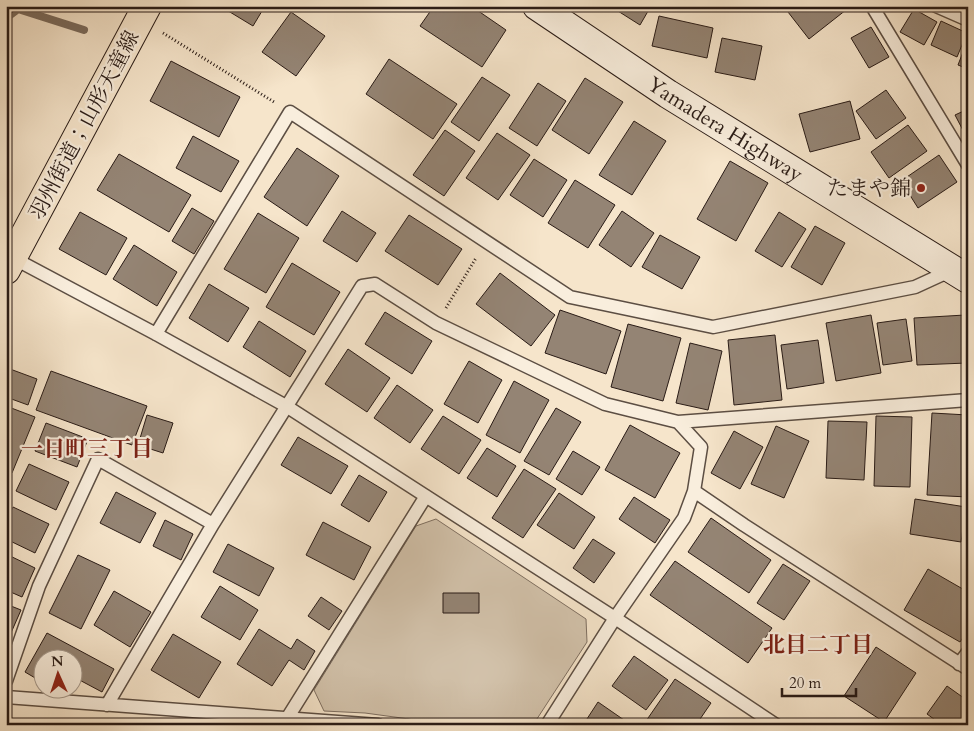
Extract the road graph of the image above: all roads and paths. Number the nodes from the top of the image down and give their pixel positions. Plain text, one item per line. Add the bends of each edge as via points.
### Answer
1 (537, 6) edge
2 (872, 6) edge
3 (936, 6) edge
4 (144, 13) edge
5 (968, 20) edge
6 (290, 112) junction
7 (968, 165) edge
8 (486, 241) junction
9 (10, 264) edge
10 (961, 274) edge
11 (436, 323) junction
12 (156, 334) junction
13 (968, 400) edge
14 (286, 406) junction
15 (678, 422) junction
16 (694, 491) junction
17 (426, 496) junction
18 (213, 524) junction
19 (615, 618) junction
20 (968, 652) edge
21 (964, 667) edge
22 (6, 681) edge
23 (6, 697) edge
24 (107, 705) junction
25 (288, 717) junction
26 (378, 725) edge
27 (546, 725) edge
28 (776, 725) edge

1 - 10 main road, Yamadera Highway via 668,94
2 - 7 lane
3 - 5 lane
4 - 6 path
4 - 9 main road, 羽州街道；山形天童線
6 - 8 lane
6 - 12 lane
8 - 10 lane via 570,296 713,326 915,287
8 - 11 path
9 - 12 lane
11 - 14 lane via 375,284 362,286
11 - 15 lane via 605,404
12 - 14 lane
13 - 15 lane
14 - 17 lane
14 - 18 lane
15 - 16 lane via 701,447
16 - 19 lane via 684,518
16 - 21 lane
17 - 19 lane
17 - 25 lane
18 - 22 lane via 98,459 39,586
18 - 24 lane
19 - 27 lane
19 - 28 lane
20 - 21 lane
23 - 24 lane
24 - 25 lane
25 - 26 lane

